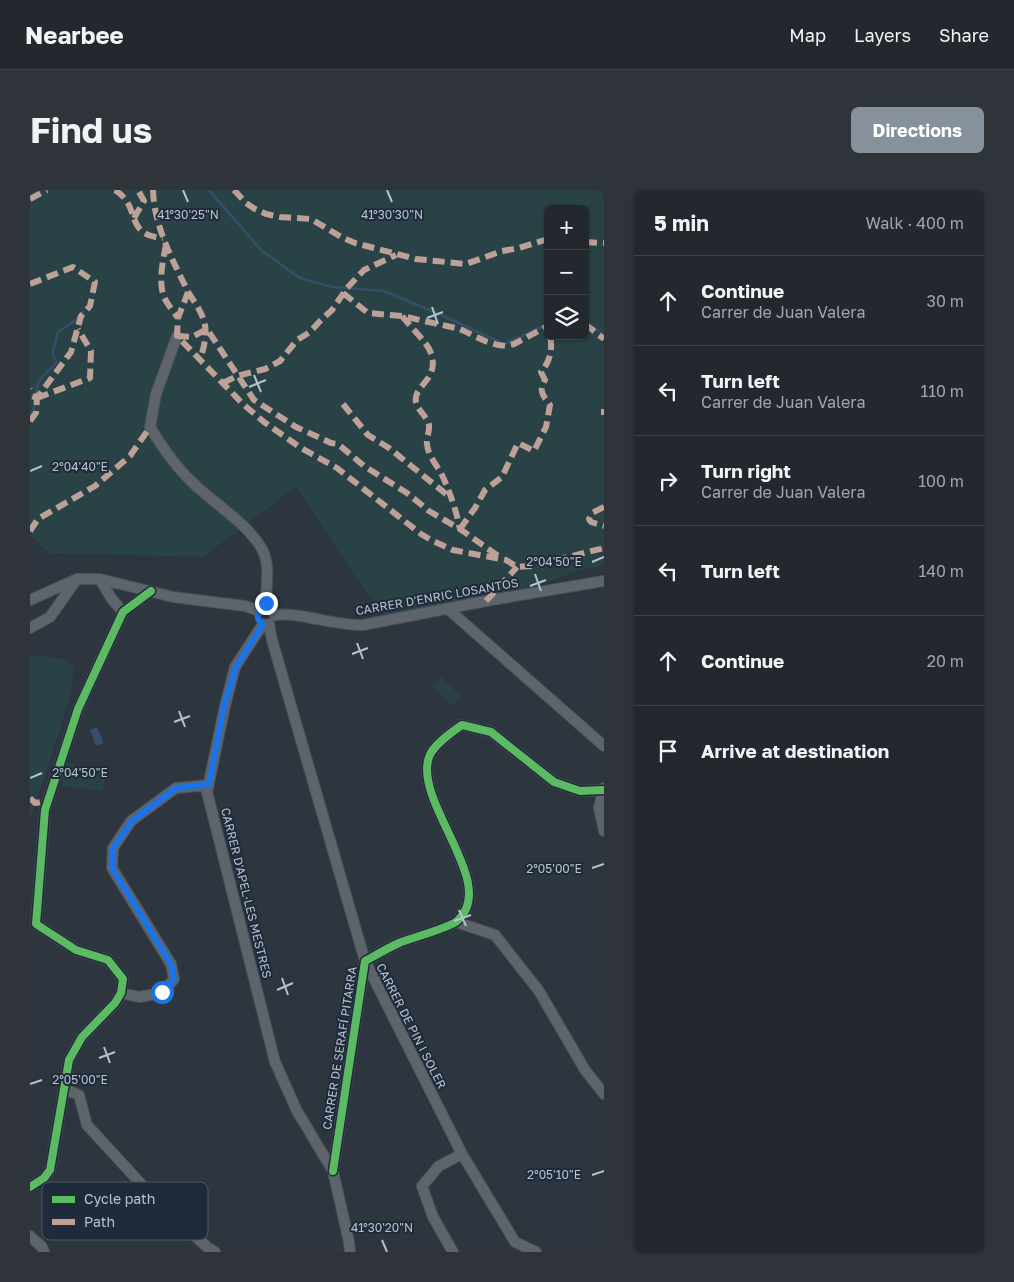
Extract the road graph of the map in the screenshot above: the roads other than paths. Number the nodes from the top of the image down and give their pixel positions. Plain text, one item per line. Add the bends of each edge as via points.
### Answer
1 (177, 336) dead end
2 (77, 579) junction
3 (100, 579) junction
4 (604, 581) edge
5 (151, 592) junction
6 (30, 600) edge
7 (448, 609) junction
8 (123, 612) junction
9 (266, 616) junction
10 (30, 628) edge
11 (604, 746) edge
12 (209, 784) junction
13 (603, 789) edge
14 (604, 831) edge
15 (456, 922) junction
16 (365, 961) junction
17 (120, 993) junction
18 (62, 1092) junction
19 (604, 1094) edge
20 (462, 1154) junction
21 (333, 1171) junction
22 (140, 1182) edge
23 (30, 1187) edge
24 (30, 1236) edge
25 (199, 1240) edge
26 (44, 1252) edge
27 (215, 1252) edge
28 (350, 1252) edge
29 (453, 1252) edge
30 (536, 1252) edge

1 - 9 street, CARRER DE PIN I SOLER via 156,394 150,427 164,451 192,482 238,521 263,552
2 - 3 street, CARRER D'ENRIC LOSANTOS
2 - 6 street
2 - 10 street via 50,617
3 - 5 street, CARRER D'ENRIC LOSANTOS
3 - 8 street
4 - 7 street, CARRER D'ENRIC LOSANTOS
5 - 8 street
5 - 9 street, CARRER D'ENRIC LOSANTOS via 244,606
7 - 9 street, CARRER D'ENRIC LOSANTOS via 353,625 290,615
7 - 11 street
8 - 17 street via 78,709 45,810 36,924 76,950 108,960 123,979
9 - 12 street, CARRER D'APEL·LES MESTRES via 236,667 224,706
9 - 16 street, CARRER DE PIN I SOLER
12 - 17 street via 176,788 132,821 113,848 112,868 171,964 174,979 162,992 139,997
12 - 21 street, CARRER D'APEL·LES MESTRES via 207,792 275,1062 297,1111
13 - 14 street via 599,808
13 - 15 street via 580,791 554,782 491,732 462,725 443,740 429,756 427,780 468,883 468,906
15 - 16 street, CARRER DE SERAFÍ PITARRA via 397,944
15 - 19 street via 495,935 539,992 585,1070
16 - 20 street, CARRER DE PIN I SOLER
16 - 21 street, CARRER DE SERAFÍ PITARRA
17 - 18 street via 115,1003 82,1037 69,1060
18 - 22 street via 79,1096 87,1124
18 - 23 street via 50,1170
20 - 29 street via 439,1166 422,1186 433,1217
20 - 30 street, CARRER DE PIN I SOLER via 514,1242
21 - 28 street, CARRER D'APEL·LES MESTRES
24 - 26 street
25 - 27 street

